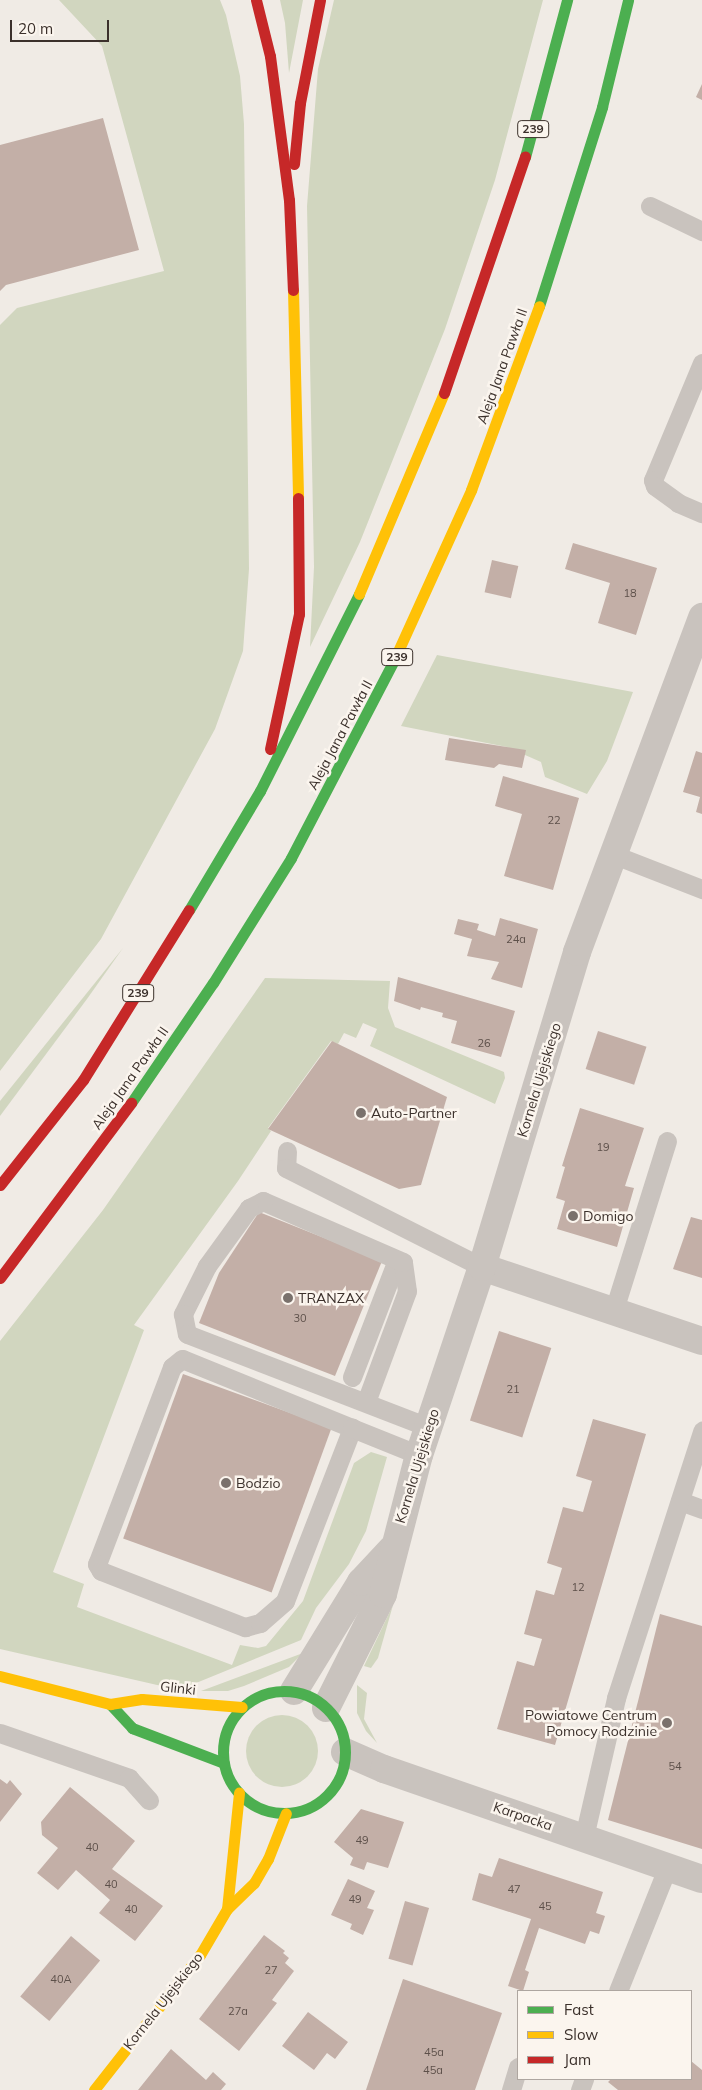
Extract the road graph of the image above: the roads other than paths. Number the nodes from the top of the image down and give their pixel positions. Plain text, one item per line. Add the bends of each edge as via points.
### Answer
1 (256, 0) edge
2 (320, 0) edge
3 (567, 0) edge
4 (628, 0) edge
5 (289, 200) junction
6 (650, 206) dead end
7 (702, 231) edge
8 (702, 363) edge
9 (702, 513) edge
10 (702, 617) edge
11 (260, 791) junction
12 (612, 854) junction
13 (702, 889) edge
14 (667, 1141) dead end
15 (287, 1151) dead end
16 (0, 1185) edge
17 (397, 1260) junction
18 (482, 1267) junction
19 (0, 1278) edge
20 (614, 1310) junction
21 (702, 1341) edge
22 (352, 1377) dead end
23 (366, 1402) junction
24 (428, 1427) junction
25 (352, 1428) junction
26 (702, 1432) edge
27 (419, 1455) junction
28 (680, 1501) junction
29 (702, 1509) edge
30 (392, 1549) junction
31 (0, 1676) edge
32 (294, 1692) junction
33 (110, 1704) junction
34 (242, 1707) junction
35 (326, 1708) junction
36 (0, 1733) edge
37 (345, 1752) junction
38 (224, 1763) junction
39 (239, 1793) junction
40 (149, 1800) dead end
41 (286, 1813) junction
42 (584, 1837) junction
43 (668, 1866) junction
44 (702, 1879) edge
45 (227, 1909) junction
46 (618, 1990) edge
47 (517, 2070) edge
48 (94, 2090) edge
49 (511, 2090) edge

1 - 5 main road via 270,56
2 - 5 main road via 300,103
3 - 11 main road, 239 via 531,140 428,436 367,578
4 - 19 main road, Aleja Jana Pawła II / 239 via 602,107 528,339 471,490 406,640 322,801 234,949 145,1085
5 - 11 main road via 300,596 295,644
6 - 7 lane
8 - 9 lane via 652,480 655,486 678,503
10 - 12 street, Kornela Ujejskiego
11 - 16 main road, 239 via 83,1080
12 - 13 lane
12 - 18 street, Kornela Ujejskiego via 577,952
14 - 20 lane
15 - 18 lane via 286,1168
17 - 22 lane
17 - 23 lane via 403,1262 406,1291
17 - 23 lane via 263,1201 249,1208 207,1266 183,1314 187,1334
18 - 20 street
18 - 24 street, Kornela Ujejskiego
20 - 21 street
23 - 24 lane
24 - 27 street, Kornela Ujejskiego
25 - 25 lane via 285,1601 260,1624 245,1627 101,1571 98,1564 172,1367 182,1359
25 - 27 lane
26 - 28 lane
27 - 30 street, Kornela Ujejskiego
28 - 29 lane
28 - 42 lane via 616,1698
30 - 32 street, Kornela Ujejskiego via 361,1582
30 - 35 street, Kornela Ujejskiego via 383,1594
31 - 33 main road, Glinki
32 - 34 main road via 266,1693
32 - 35 main road via 312,1697
33 - 34 main road, Glinki via 142,1699
33 - 38 main road via 132,1728
34 - 38 main road via 226,1732
35 - 37 main road via 340,1728
36 - 40 lane via 129,1778
37 - 41 main road via 342,1770 334,1787 312,1805
37 - 42 street, Karpacka via 384,1769
38 - 39 main road
39 - 41 main road via 260,1808
39 - 45 main road, Kornela Ujejskiego
41 - 45 main road, Kornela Ujejskiego via 268,1859 254,1883
42 - 43 street, Karpacka
43 - 44 street, Karpacka
43 - 46 lane
45 - 48 main road, Kornela Ujejskiego via 200,1955
47 - 49 lane

